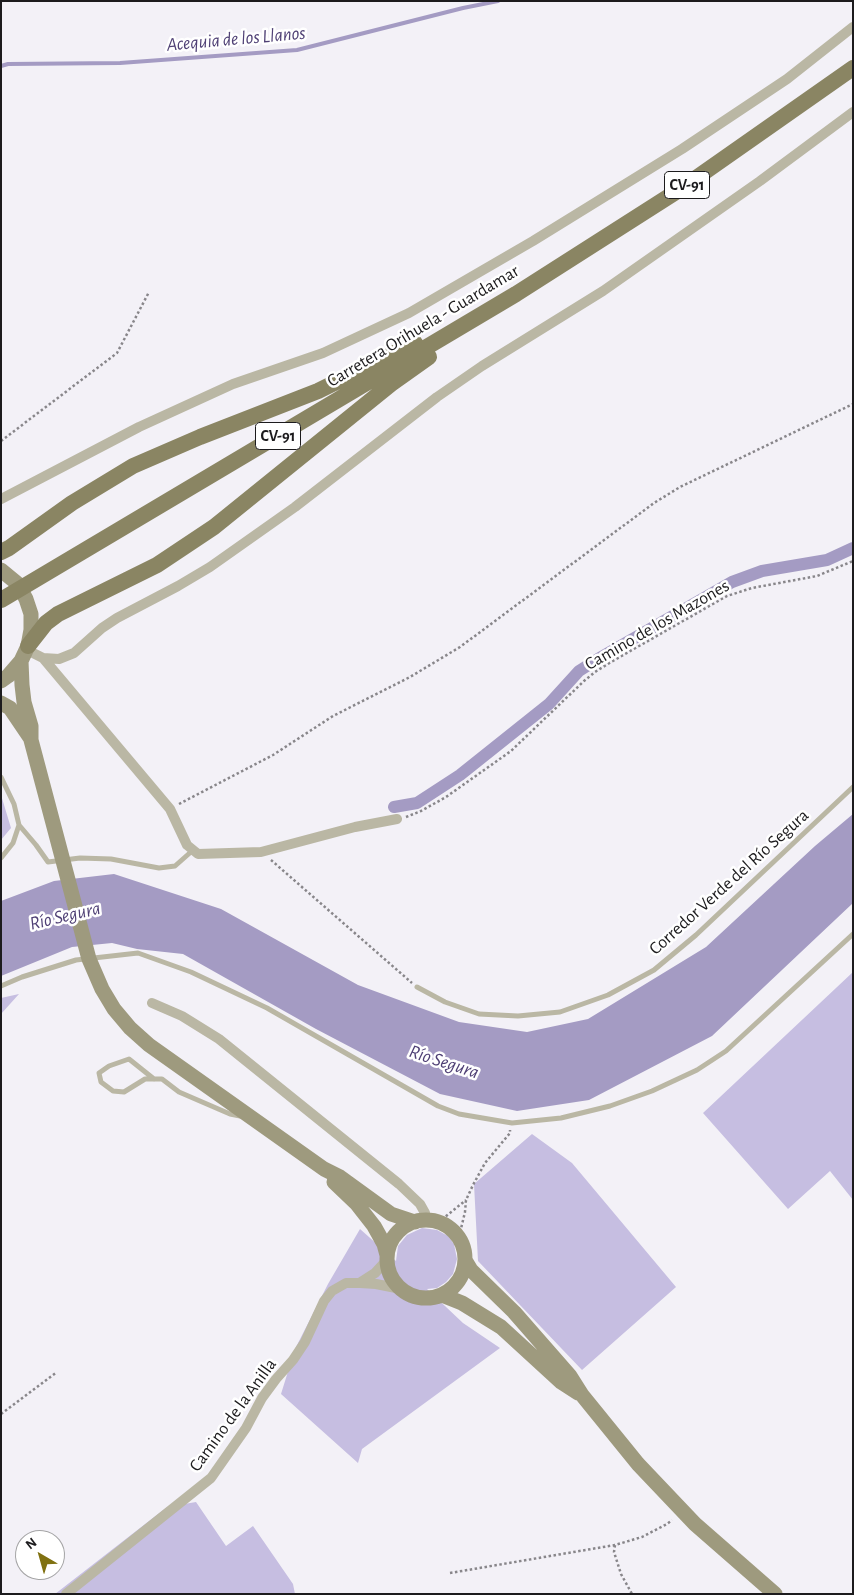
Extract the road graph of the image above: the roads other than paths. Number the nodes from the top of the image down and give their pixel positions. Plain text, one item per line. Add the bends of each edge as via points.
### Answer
1 (853, 27) edge
2 (853, 68) edge
3 (853, 112) edge
4 (516, 294) junction
5 (1, 499) edge
6 (1, 552) edge
7 (1, 570) edge
8 (1, 600) edge
9 (25, 653) junction
10 (42, 658) junction
11 (1, 681) edge
12 (1, 703) edge
13 (31, 740) junction
14 (1, 777) edge
15 (853, 787) edge
16 (397, 820) road end
17 (19, 825) junction
18 (192, 851) junction
19 (1, 858) edge
20 (853, 934) edge
21 (1, 986) edge
22 (417, 987) road end
23 (152, 1003) dead end
24 (154, 1079) junction
25 (251, 1117) junction
26 (324, 1169) junction
27 (426, 1221) junction
28 (387, 1258) junction
29 (465, 1260) junction
30 (360, 1283) junction
31 (401, 1289) junction
32 (442, 1295) junction
33 (582, 1395) junction
34 (66, 1594) edge
35 (775, 1594) edge

1 - 5 street via 787,79 682,149 534,241 409,313 323,353 233,384 139,427
2 - 4 main road, Carretera Orihuela - Guardamar / CV-91 via 680,190
3 - 10 street via 603,291 437,397 295,507 210,567 117,618 74,653 59,659
4 - 6 main road via 318,391 200,436 133,466
4 - 8 main road, Carretera Orihuela - Guardamar / CV-91
4 - 9 main road via 391,384 214,527 157,565 46,622
7 - 9 main road via 18,584 31,614
9 - 10 street
9 - 11 main road
9 - 13 main road via 22,685 32,726
10 - 18 street via 170,809
12 - 13 main road via 16,715
13 - 25 main road via 89,959 102,989 114,1009 149,1045
14 - 17 lane via 14,804
15 - 22 lane, Corredor Verde del Río Segura via 696,935 654,970 608,995 560,1012 518,1016 479,1014 445,1002
16 - 18 street via 355,827 261,852 206,855
17 - 18 lane via 48,862 111,859 159,868 175,866
17 - 19 lane via 13,843
20 - 21 lane via 726,1051 696,1070 610,1106 561,1118 512,1123 459,1114 438,1106 267,1008 191,972 138,953 76,960
23 - 27 street via 182,1016 219,1039 399,1184 420,1204
24 - 24 lane via 129,1059 109,1066 99,1074 101,1082 113,1092 124,1092 145,1079
24 - 25 lane via 162,1079 179,1092 230,1114
25 - 26 main road
26 - 27 main road via 392,1214
26 - 28 main road via 374,1226
27 - 28 main road via 406,1225 393,1238
27 - 29 main road via 453,1230 463,1244
28 - 30 street, Camino de la Anilla via 375,1273
28 - 31 main road via 391,1276
29 - 32 main road via 459,1281
29 - 33 main road via 570,1376
30 - 31 street, Camino de la Anilla
30 - 34 street, Camino de la Anilla via 338,1287 324,1301 305,1342 262,1398 246,1428 211,1478
31 - 32 main road via 421,1298
32 - 33 main road via 462,1303 501,1327 561,1382
33 - 35 main road via 638,1464 682,1511

